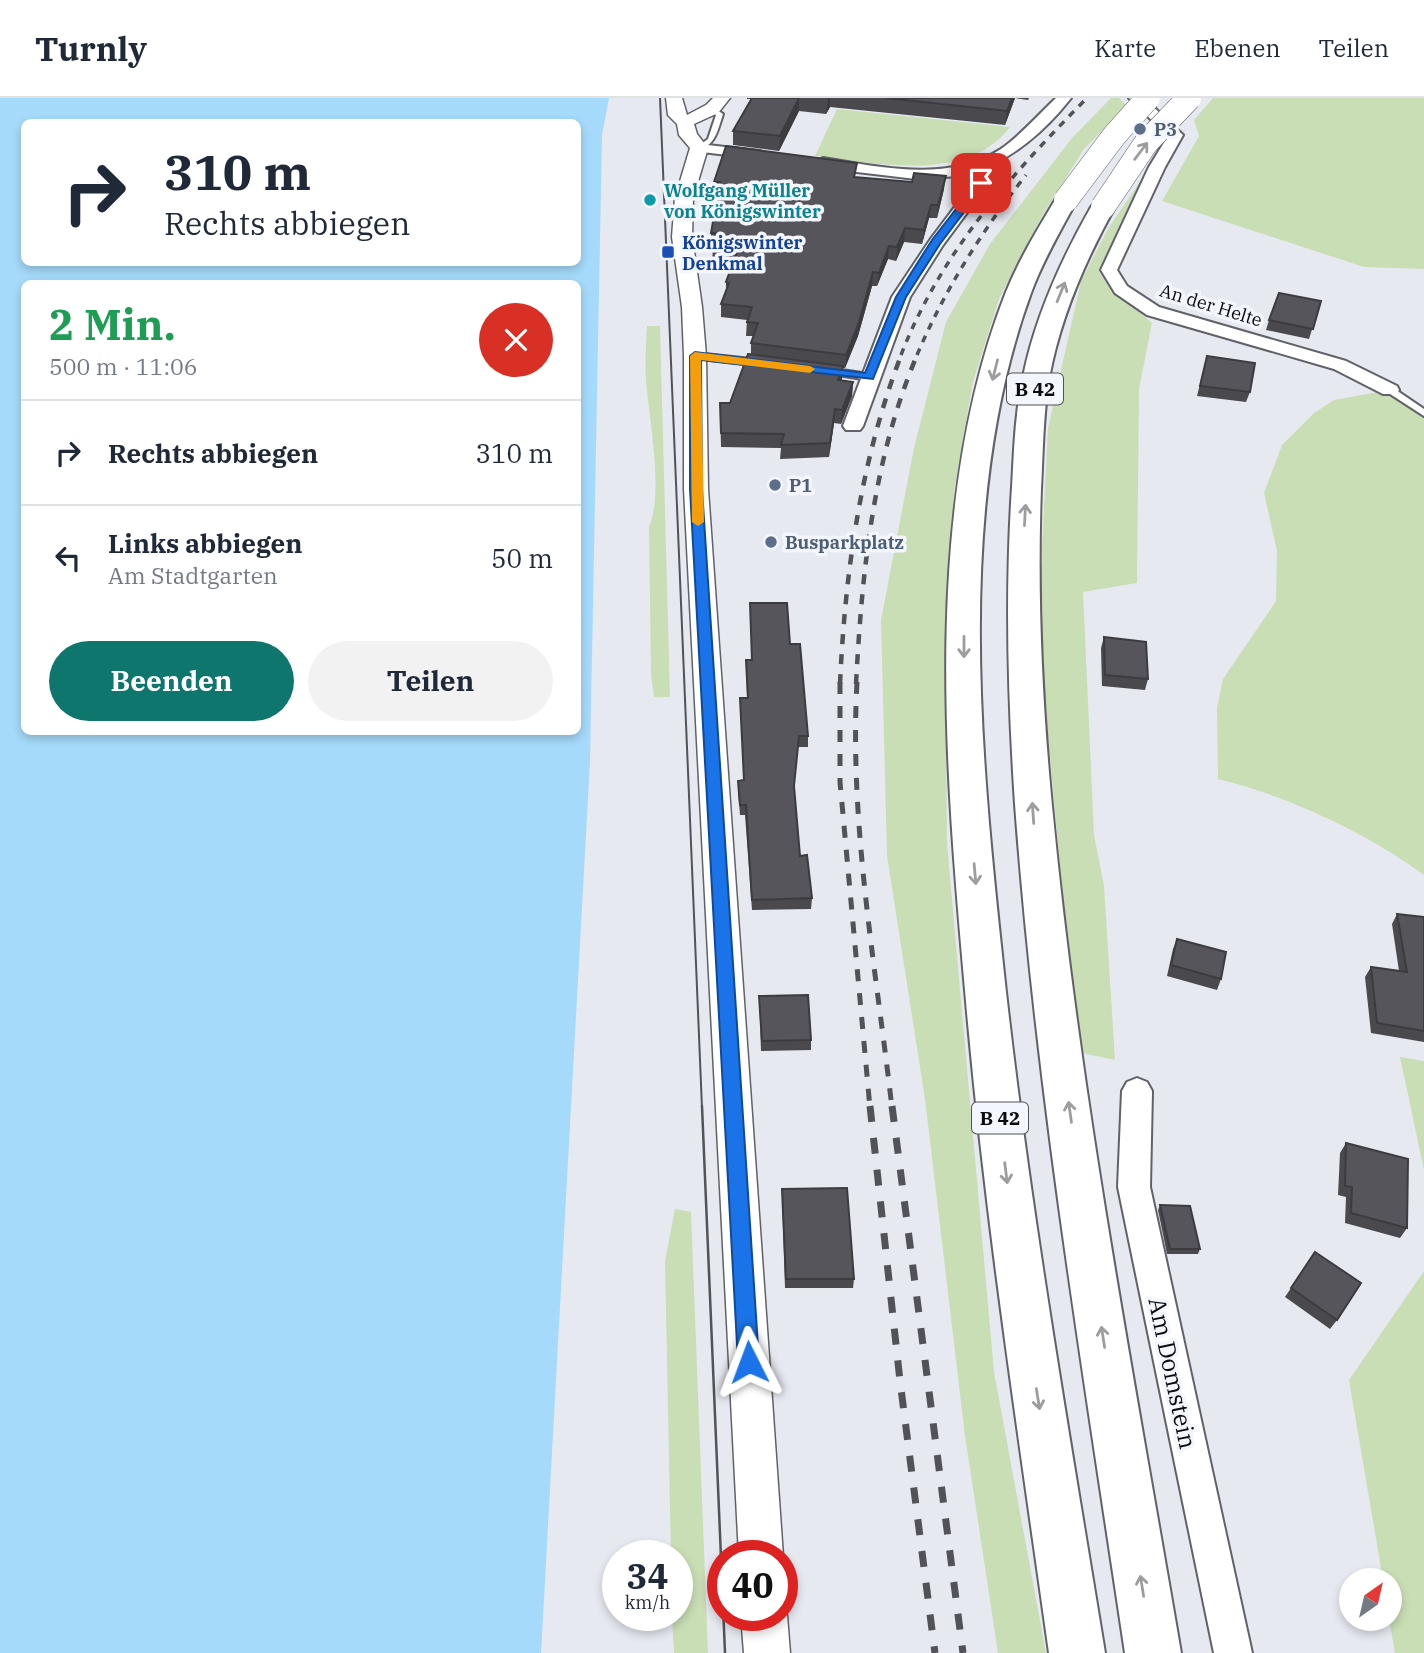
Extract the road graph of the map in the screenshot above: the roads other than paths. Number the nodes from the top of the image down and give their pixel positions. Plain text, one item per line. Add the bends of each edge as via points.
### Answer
1 (674, 98) edge
2 (1064, 98) edge
3 (1136, 98) edge
4 (1148, 98) edge
5 (1189, 98) edge
6 (717, 104) edge
7 (685, 122) junction
8 (699, 148) junction
9 (780, 158) edge
10 (806, 161) edge
11 (963, 172) junction
12 (695, 356) junction
13 (765, 364) edge
14 (820, 370) edge
15 (869, 377) junction
16 (1390, 390) joint
17 (1424, 413) edge
18 (853, 426) dead end
19 (1137, 1091) dead end
20 (760, 1540) edge
21 (765, 1631) edge
22 (767, 1653) edge
23 (1077, 1653) edge
24 (1153, 1653) edge
25 (1233, 1653) edge

1 - 7 street via 677,115
2 - 11 street via 1002,155
3 - 16 street, An der Helte via 1177,135 1109,270 1115,284 1153,311 1340,365
4 -> 23 highway, B 42, bridge via 1066,200 1014,304 982,424 964,579 971,835 991,1049 1014,1240
24 -> 5 highway, B 42, bridge via 1087,1235 1035,837 1025,690 1023,558 1030,429 1038,367 1054,310 1103,207 1146,144
6 - 7 street
6 - 8 lane via 720,114 711,140
7 - 8 street via 688,135
8 - 9 street
8 - 12 street via 684,198 682,237
10 - 11 street via 922,173
11 - 15 street via 981,183 901,297
12 - 13 lane
12 - 20 street via 696,489
14 - 15 lane
15 - 18 street
16 - 17 lane, An der Helte
19 - 25 street, Am Domstein via 1135,1187
21 - 22 street

